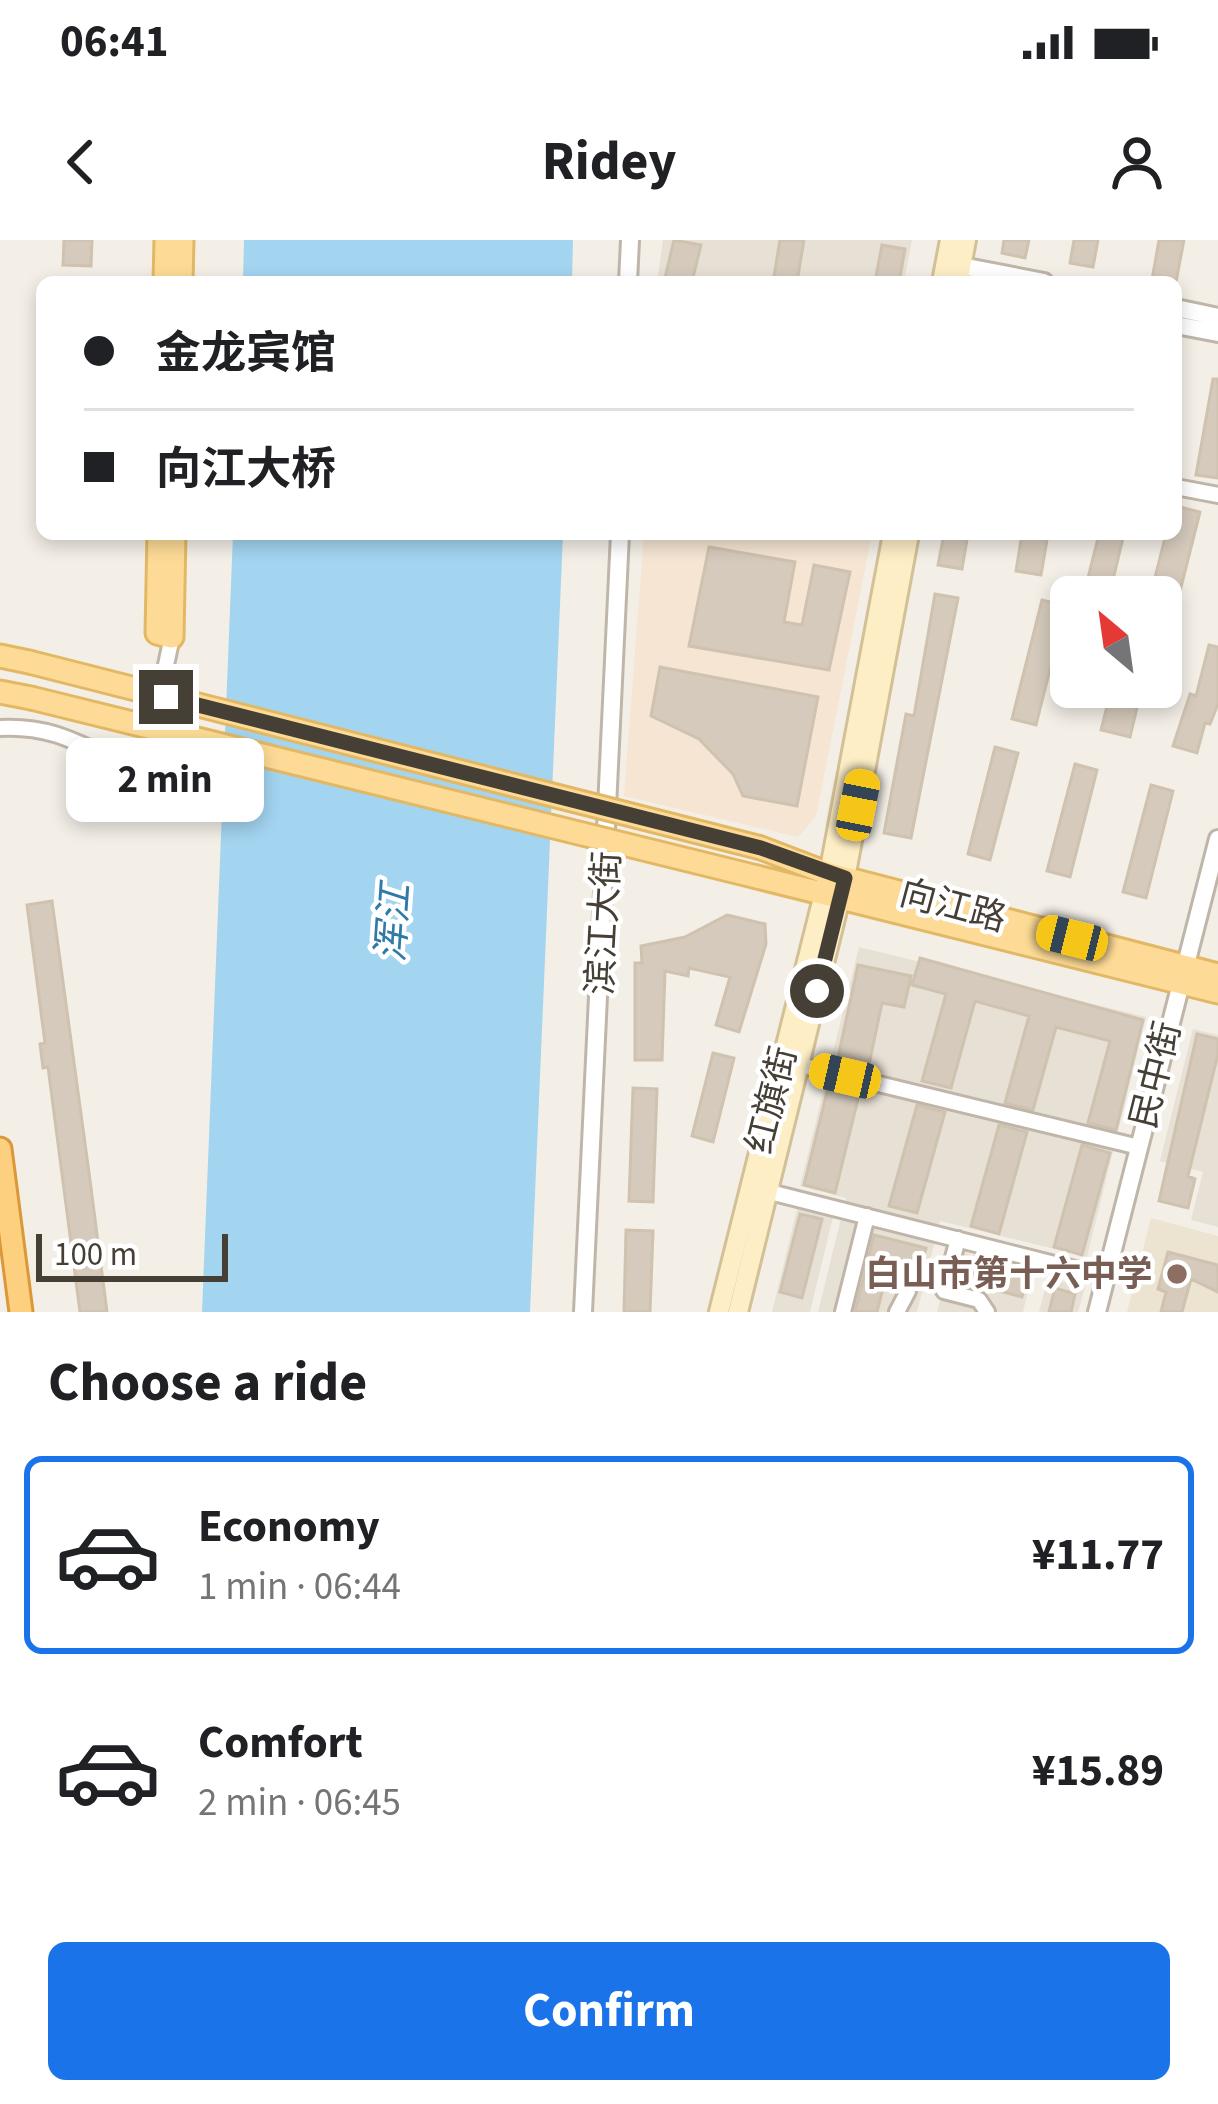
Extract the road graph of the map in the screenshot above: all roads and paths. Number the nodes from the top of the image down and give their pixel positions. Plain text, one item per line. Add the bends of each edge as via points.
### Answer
1 (166, 240) edge
2 (182, 240) edge
3 (630, 240) edge
4 (950, 240) edge
5 (966, 240) edge
6 (165, 276) edge
7 (181, 276) edge
8 (628, 276) edge
9 (953, 276) edge
10 (1182, 309) edge
11 (1218, 316) edge
12 (1182, 326) edge
13 (1218, 334) edge
14 (1182, 488) edge
15 (1218, 495) edge
16 (159, 540) edge
17 (174, 540) edge
18 (620, 540) edge
19 (892, 540) edge
20 (908, 540) edge
21 (172, 637) junction
22 (0, 656) edge
23 (0, 692) edge
24 (0, 728) edge
25 (1218, 838) edge
26 (835, 884) junction
27 (1182, 975) junction
28 (1218, 975) edge
29 (1218, 992) edge
30 (790, 1062) junction
31 (1138, 1147) junction
32 (0, 1149) edge
33 (759, 1189) junction
34 (867, 1216) junction
35 (958, 1240) junction
36 (1106, 1277) junction
37 (908, 1291) dead end
38 (21, 1312) edge
39 (583, 1312) edge
40 (718, 1312) edge
41 (738, 1312) edge
42 (843, 1312) edge
43 (897, 1312) edge
44 (988, 1312) edge
45 (1097, 1312) edge

1 - 6 main road
2 - 7 main road
3 - 8 street
4 - 9 main road
5 - 9 main road
10 - 11 street
12 - 13 street
14 - 15 street
16 - 21 main road via 157,633
17 - 21 main road
18 - 39 street, 滨江大街
19 - 26 main road, 红旗街
20 - 26 main road
21 - 24 street via 149,745 128,766 67,734
22 - 26 main road, 向江路, bridge via 761,848
23 - 26 main road, 向江路, bridge via 758,878
25 - 27 street, 民中街
26 - 27 main road, 向江路
26 - 30 main road, 红旗街
27 - 28 main road, 向江路
27 - 29 main road, 向江路
27 - 31 street, 民中街
30 - 31 street
30 - 33 main road, 红旗街
31 - 36 street, 民中街
32 - 38 highway
33 - 34 street
33 - 40 main road, 红旗街
33 - 41 main road
34 - 35 street
34 - 42 street
35 - 36 street
35 - 44 street via 944,1291 979,1300
36 - 45 street, 民中街
37 - 43 street

